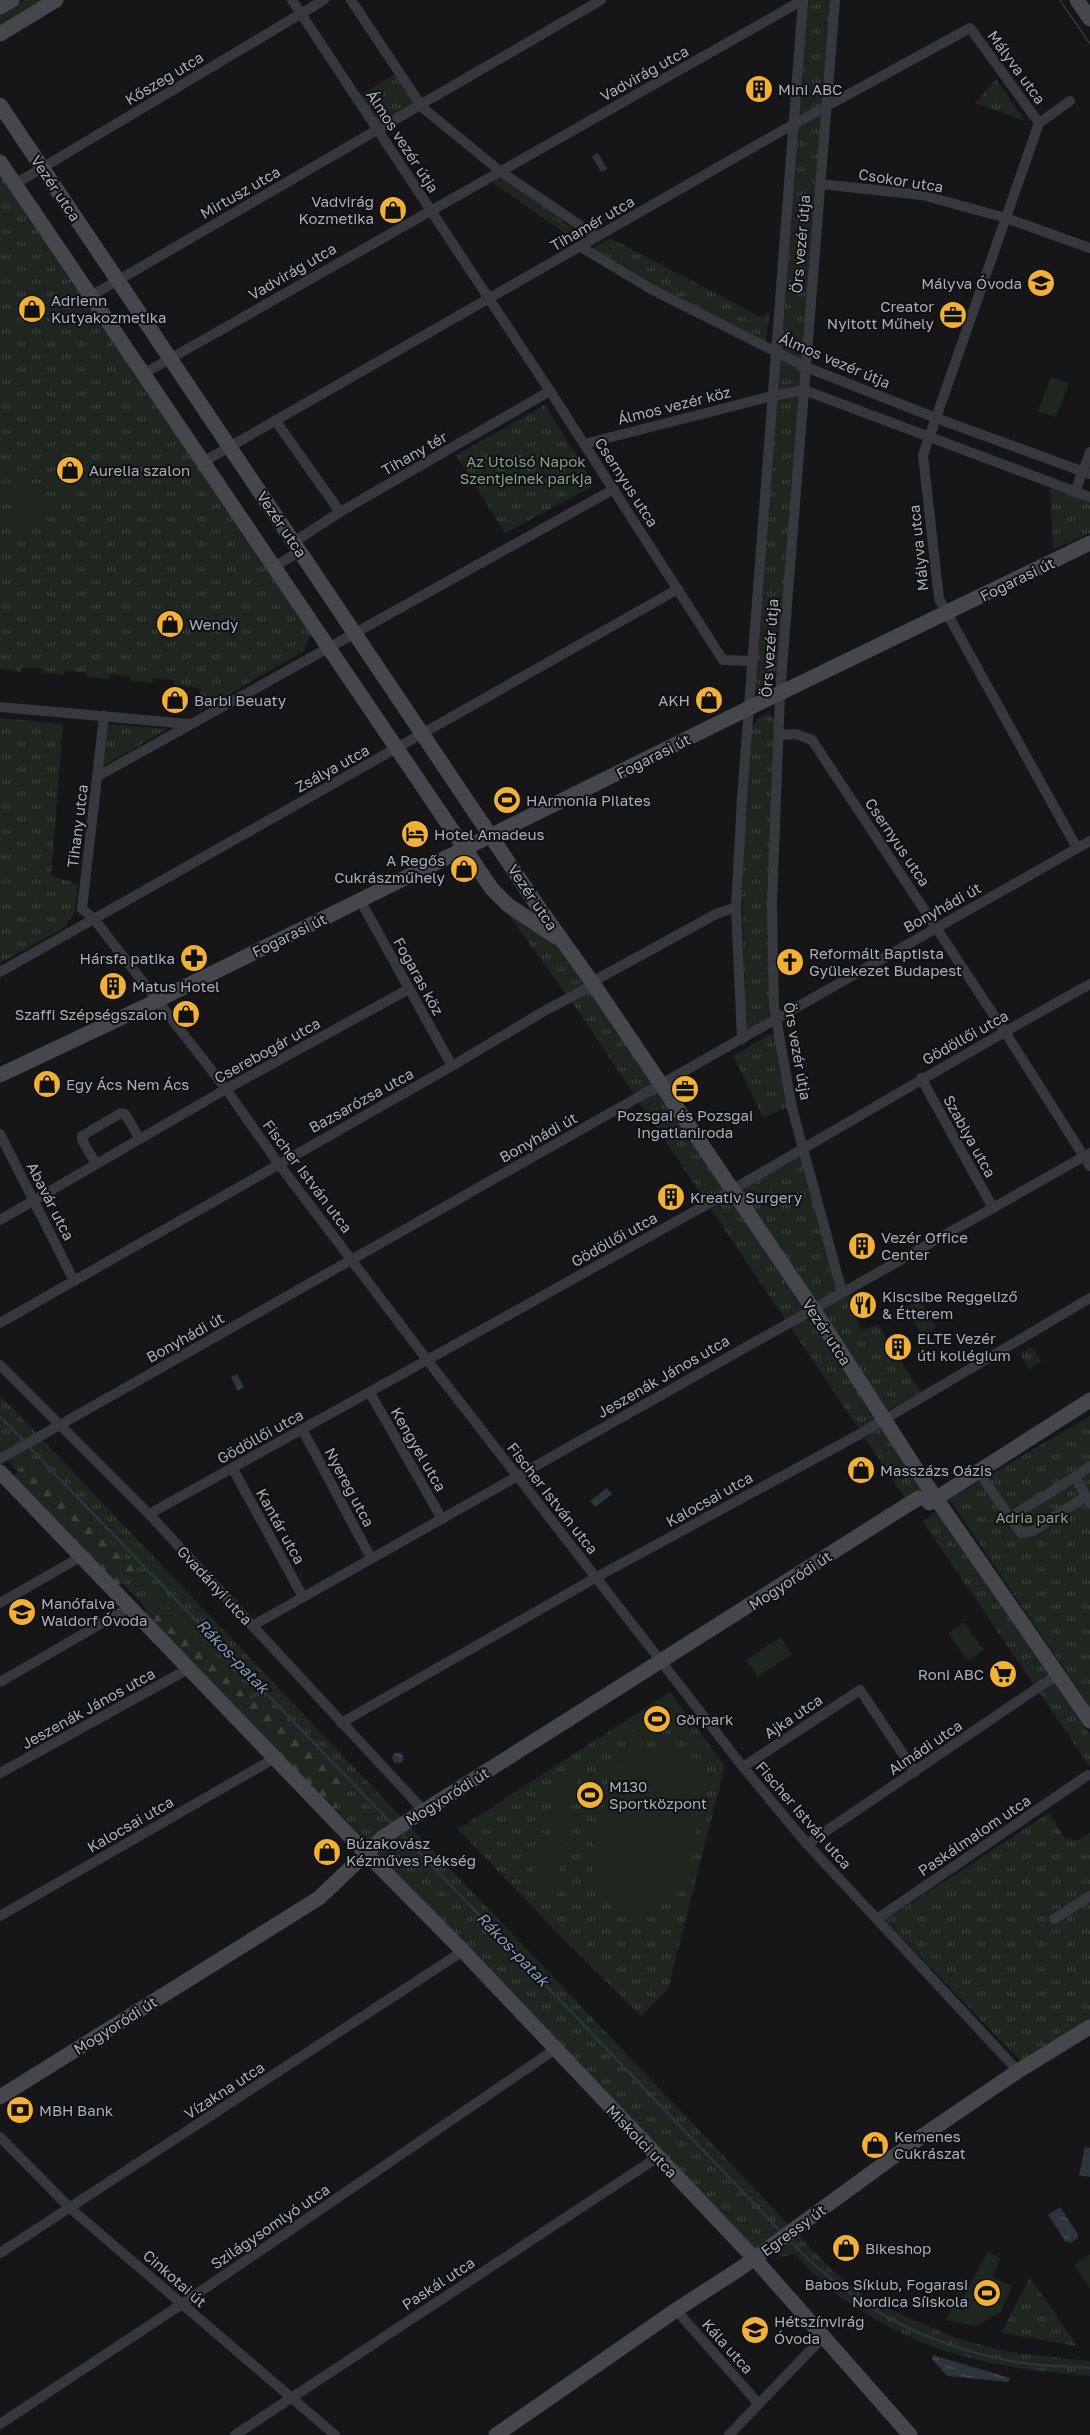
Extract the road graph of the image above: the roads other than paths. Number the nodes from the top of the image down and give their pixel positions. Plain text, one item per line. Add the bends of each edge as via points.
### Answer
1 (12, 0) edge
2 (56, 0) edge
3 (292, 0) edge
4 (324, 0) edge
5 (351, 0) edge
6 (601, 0) edge
7 (803, 0) edge
8 (836, 0) edge
9 (1077, 0) edge
10 (0, 7) edge
11 (301, 14) junction
12 (1090, 19) edge
13 (970, 28) joint
14 (0, 34) edge
15 (1070, 102) dead end
16 (420, 104) junction
17 (0, 105) edge
18 (827, 107) junction
19 (794, 124) junction
20 (1039, 124) junction
21 (377, 130) junction
22 (0, 162) edge
23 (42, 168) junction
24 (500, 171) junction
25 (15, 184) junction
26 (820, 184) junction
27 (430, 210) junction
28 (1006, 218) junction
29 (597, 237) junction
30 (581, 247) junction
31 (1090, 248) edge
32 (118, 280) junction
33 (91, 296) junction
34 (489, 298) junction
35 (776, 352) junction
36 (169, 358) junction
37 (806, 367) junction
38 (143, 374) junction
39 (804, 390) junction
40 (550, 391) junction
41 (772, 396) junction
42 (936, 418) junction
43 (275, 420) junction
44 (929, 438) junction
45 (584, 444) junction
46 (230, 446) junction
47 (1090, 452) edge
48 (203, 462) junction
49 (1086, 472) edge
50 (614, 489) junction
51 (1075, 492) junction
52 (1090, 497) edge
53 (340, 512) junction
54 (1090, 543) edge
55 (297, 546) junction
56 (274, 567) junction
57 (678, 589) junction
58 (945, 613) junction
59 (359, 630) junction
60 (328, 648) junction
61 (751, 661) junction
62 (780, 693) junction
63 (0, 707) edge
64 (747, 708) junction
65 (104, 716) junction
66 (189, 724) junction
67 (423, 734) junction
68 (779, 735) junction
69 (396, 749) junction
70 (98, 776) junction
71 (450, 828) junction
72 (492, 836) junction
73 (1090, 841) edge
74 (1077, 848) junction
75 (465, 850) junction
76 (360, 900) junction
77 (535, 902) junction
78 (736, 907) junction
79 (523, 915) junction
80 (94, 919) junction
81 (936, 927) junction
82 (564, 943) junction
83 (0, 972) edge
84 (592, 982) junction
85 (1087, 986) edge
86 (409, 989) junction
87 (1090, 997) edge
88 (156, 1000) junction
89 (776, 1018) junction
90 (1005, 1032) junction
91 (742, 1039) junction
92 (452, 1066) junction
93 (0, 1075) edge
94 (921, 1078) junction
95 (661, 1085) junction
96 (226, 1089) junction
97 (0, 1134) edge
98 (140, 1139) junction
99 (802, 1148) junction
100 (1087, 1155) edge
101 (278, 1163) junction
102 (96, 1164) junction
103 (1090, 1166) edge
104 (732, 1189) junction
105 (34, 1200) junction
106 (993, 1208) junction
107 (0, 1220) edge
108 (352, 1260) junction
109 (74, 1281) junction
110 (842, 1292) junction
111 (1090, 1298) edge
112 (813, 1309) junction
113 (0, 1323) edge
114 (428, 1361) junction
115 (0, 1365) edge
116 (370, 1393) junction
117 (1090, 1400) edge
118 (884, 1418) junction
119 (60, 1425) junction
120 (302, 1429) junction
121 (0, 1459) edge
122 (1090, 1466) edge
123 (233, 1469) junction
124 (978, 1471) junction
125 (0, 1472) edge
126 (518, 1476) junction
127 (1075, 1477) junction
128 (936, 1497) junction
129 (1088, 1500) edge
130 (149, 1514) junction
131 (1009, 1518) junction
132 (442, 1519) junction
133 (82, 1556) junction
134 (371, 1558) junction
135 (595, 1578) junction
136 (302, 1597) junction
137 (0, 1603) edge
138 (130, 1607) junction
139 (252, 1626) junction
140 (662, 1662) junction
141 (190, 1668) junction
142 (1058, 1674) junction
143 (0, 1682) edge
144 (1088, 1715) edge
145 (341, 1722) junction
146 (275, 1758) junction
147 (743, 1768) junction
148 (915, 1772) junction
149 (0, 1773) edge
150 (1088, 1775) dead end
151 (424, 1811) junction
152 (807, 1844) junction
153 (366, 1853) junction
154 (1090, 1896) edge
155 (0, 1916) edge
156 (877, 1919) junction
157 (1054, 1920) dead end
158 (464, 1951) junction
159 (1090, 2027) edge
160 (554, 2050) junction
161 (1018, 2071) junction
162 (0, 2098) edge
163 (0, 2137) edge
164 (658, 2157) junction
165 (70, 2208) junction
166 (0, 2253) edge
167 (754, 2258) junction
168 (182, 2304) junction
169 (676, 2310) junction
170 (824, 2336) junction
171 (291, 2397) junction
172 (758, 2403) junction
173 (0, 2424) edge
174 (235, 2435) edge
175 (335, 2435) edge
176 (496, 2435) edge
177 (730, 2435) edge
178 (910, 2435) edge

1 - 10 street
2 - 14 street
3 - 11 street, Álmos vezér útja
4 - 11 street, Kőszeg utca
5 - 16 street
6 - 16 street
7 - 19 street, Örs vezér útja
7 - 24 street, Vadvirág utca
8 - 18 street, Örs vezér útja
9 - 12 street
11 - 21 street, Álmos vezér útja
11 - 23 street, Kőszeg utca
13 - 18 street, Tihamér utca
13 - 20 street, Mályva utca
15 - 20 street, Mályva utca
16 - 21 street, Mirtusz utca
16 - 24 street
17 - 23 street, Vezér utca
18 - 19 street, Tihamér utca
18 - 26 street, Örs vezér útja
19 - 29 street, Tihamér utca
19 - 35 street, Örs vezér útja
20 - 28 street, Mályva utca
21 - 27 street, Álmos vezér útja
21 - 32 street, Mirtusz utca
22 - 25 street, Vezér utca
23 - 25 street, Kőszeg utca
23 - 32 street, Vezér utca
24 - 27 street, Vadvirág utca
24 - 29 street
25 - 33 street, Vezér utca
26 - 28 street, Csokor utca via 922,195
26 - 37 street, Örs vezér útja
27 - 34 street, Álmos vezér útja
27 - 36 street, Vadvirág utca
28 - 31 street, Csokor utca
28 - 42 street, Mályva utca
29 - 30 street, Tihamér utca
30 - 34 street, Tihamér utca
30 - 35 street, Álmos vezér útja via 651,289
32 - 33 street, Mirtusz utca
32 - 36 street, Vezér utca
33 - 38 street, Vezér utca
34 - 40 street, Csernyus utca
34 - 43 street, Tihamér utca
35 - 37 street, Álmos vezér útja
35 - 41 street, Örs vezér útja
36 - 38 street, Vadvirág utca
36 - 46 street, Vezér utca
37 - 39 street, Örs vezér útja
37 - 42 street, Álmos vezér útja
38 - 48 street, Vezér utca
39 - 41 street, Álmos vezér köz
39 - 44 street
39 - 62 street, Örs vezér útja
40 - 45 street, Csernyus utca
40 - 53 street, Tihany tér
41 - 45 street, Álmos vezér köz
41 - 61 street, Örs vezér útja
42 - 44 street, Mályva utca
42 - 49 street, Álmos vezér útja
43 - 46 street, Tihamér utca
43 - 53 street
44 - 51 street
44 - 58 street, Mályva utca via 923,455 939,599
45 - 50 street, Csernyus utca
46 - 48 street, Tihamér utca
46 - 55 street, Vezér utca
47 - 49 street
48 - 56 street, Vezér utca
49 - 51 street
50 - 57 street, Csernyus utca
50 - 59 street
51 - 52 street
53 - 55 street, Tihany tér
54 - 58 street, Fogarasi út
55 - 56 street, Tihany tér
55 - 59 street, Vezér utca
56 - 60 street, Vezér utca
57 - 61 street, Csernyus utca via 723,660
57 - 67 street, Zsálya utca
58 - 62 street, Fogarasi út
58 - 74 street, Mályva utca
59 - 60 street, Tihany utca
59 - 67 street, Vezér utca
60 - 66 street, Tihany utca
60 - 69 street, Vezér utca
61 - 64 street, Örs vezér útja
62 - 64 street, Fogarasi út
62 - 68 street, Örs vezér útja
63 - 65 street
64 - 72 street, Fogarasi út
64 - 78 street, Örs vezér útja
65 - 66 street
65 - 70 street
66 - 70 street, Tihany utca
67 - 69 street, Zsálya utca
67 - 72 street, Vezér utca
68 - 81 street, Csernyus utca via 796,734 812,740
68 - 89 street, Örs vezér útja via 772,904
69 - 71 street, Vezér utca
69 - 80 street, Zsálya utca
70 - 80 street, Tihany utca via 82,909
71 - 72 street via 476,840
71 - 75 street, Vezér utca
72 - 75 street, Fogarasi út
72 - 77 street, Vezér utca
73 - 74 street, Bonyhádi út
74 - 81 street, Bonyhádi út
75 - 76 street, Fogarasi út
75 - 79 street, Vezér utca via 492,889
76 - 86 street, Fogaras köz
76 - 88 street, Fogarasi út
77 - 79 street via 530,913
77 - 82 street, Vezér utca
78 - 84 street, Bazsarózsa utca via 716,914
78 - 91 street, Örs vezér útja
79 - 82 street, Vezér utca
80 - 83 street, Zsálya utca
80 - 88 street, Fischer István utca
81 - 89 street, Bonyhádi út
81 - 90 street, Csernyus utca
82 - 84 street, Vezér utca
84 - 92 street, Bazsarózsa utca via 586,989
84 - 95 street, Vezér utca
85 - 87 street
85 - 90 street, Gödöllői utca
86 - 92 street, Fogaras köz
86 - 96 street, Cserebogár utca
88 - 93 street, Fogarasi út
88 - 96 street, Fischer István utca
89 - 91 street, Bonyhádi út
89 - 99 street, Örs vezér útja
90 - 94 street, Gödöllői utca
90 - 100 street, Csernyus utca
91 - 95 street, Bonyhádi út
92 - 101 street, Bazsarózsa utca
94 - 99 street, Gödöllői utca
94 - 106 street, Szablya utca
95 - 104 street, Vezér utca
95 - 108 street, Bonyhádi út
96 - 98 street, Cserebogár utca
96 - 101 street, Fischer István utca
97 - 105 street, Abavár utca
98 - 102 street, Cserebogár utca
98 - 102 street via 125,1114 121,1113 82,1138
99 - 104 street, Gödöllői utca
99 - 110 street, Örs vezér útja
100 - 103 street, Csernyus utca
100 - 106 street, Jeszenák János utca
101 - 108 street, Fischer István utca
101 - 109 street, Bazsarózsa utca
102 - 105 street, Cserebogár utca
104 - 112 street, Vezér utca
104 - 114 street, Gödöllői utca
105 - 107 street, Cserebogár utca
105 - 109 street, Abavár utca
106 - 110 street, Jeszenák János utca
108 - 114 street, Fischer István utca
108 - 119 street, Bonyhádi út
109 - 113 street, Bazsarózsa utca
110 - 112 street, Jeszenák János utca
111 - 118 street, Kalocsai utca
112 - 118 street, Vezér utca
112 - 126 street, Jeszenák János utca
114 - 116 street, Gödöllői utca
114 - 126 street, Fischer István utca
115 - 119 street, Gvadányi utca
116 - 120 street, Gödöllői utca
116 - 132 street, Kengyel utca
117 - 124 street, Mogyoródi út
118 - 128 street, Vezér utca
118 - 135 street, Kalocsai utca
119 - 121 street, Bonyhádi út
119 - 130 street, Gvadányi utca
120 - 123 street, Gödöllői utca
120 - 134 street, Nyereg utca
122 - 127 street
123 - 130 street, Gödöllői utca
123 - 136 street, Kantár utca
124 - 128 street, Mogyoródi út
124 - 131 street
125 - 133 street
126 - 132 street, Jeszenák János utca
126 - 135 street, Fischer István utca
127 - 129 street
127 - 131 street
128 - 140 street, Mogyoródi út via 919,1498 904,1507
128 - 142 street, Vezér utca
129 - 131 street via 1027,1534 1018,1532
130 - 139 street, Gvadányi utca
132 - 134 street, Jeszenák János utca
133 - 137 street
133 - 138 street
134 - 136 street, Jeszenák János utca
135 - 140 street, Fischer István utca
135 - 145 street, Kalocsai utca
136 - 139 street, Jeszenák János utca
138 - 141 street
138 - 143 street
139 - 145 street, Gvadányi utca
140 - 147 street, Fischer István utca
140 - 151 street, Mogyoródi út
141 - 146 street
141 - 149 street, Jeszenák János utca
142 - 144 street, Vezér utca
142 - 148 street, Almádi utca
145 - 151 street, Gvadányi utca
146 - 153 street
146 - 155 street, Kalocsai utca
147 - 148 street, Ajka utca via 860,1690
147 - 152 street, Fischer István utca
148 - 152 street, Almádi utca
150 - 156 street, Paskálmalom utca
151 - 153 street, Mogyoródi út via 382,1838
152 - 156 street, Fischer István utca
153 - 158 street, Miskolci utca
153 - 162 street, Mogyoródi út via 319,1898
154 - 157 street
156 - 161 street, Fischer István utca
158 - 160 street, Miskolci utca
158 - 165 street, Vízakna utca
159 - 161 street, Egressy út
160 - 164 street, Miskolci utca
160 - 168 street, Szilágysomlyó utca
161 - 167 street, Egressy út
163 - 165 street, Cinkotai út
164 - 167 street, Miskolci utca
164 - 171 street, Paskál utca
165 - 166 street, Vízakna utca
165 - 168 street, Cinkotai út
167 - 169 street, Egressy út
167 - 170 street, Miskolci utca
168 - 171 street, Cinkotai út
168 - 173 street, Szilágysomlyó utca
169 - 172 street, Kála utca
169 - 176 street, Egressy út
170 - 172 street
170 - 178 street, Miskolci utca
171 - 174 street, Paskál utca
171 - 175 street, Cinkotai út
172 - 177 street

